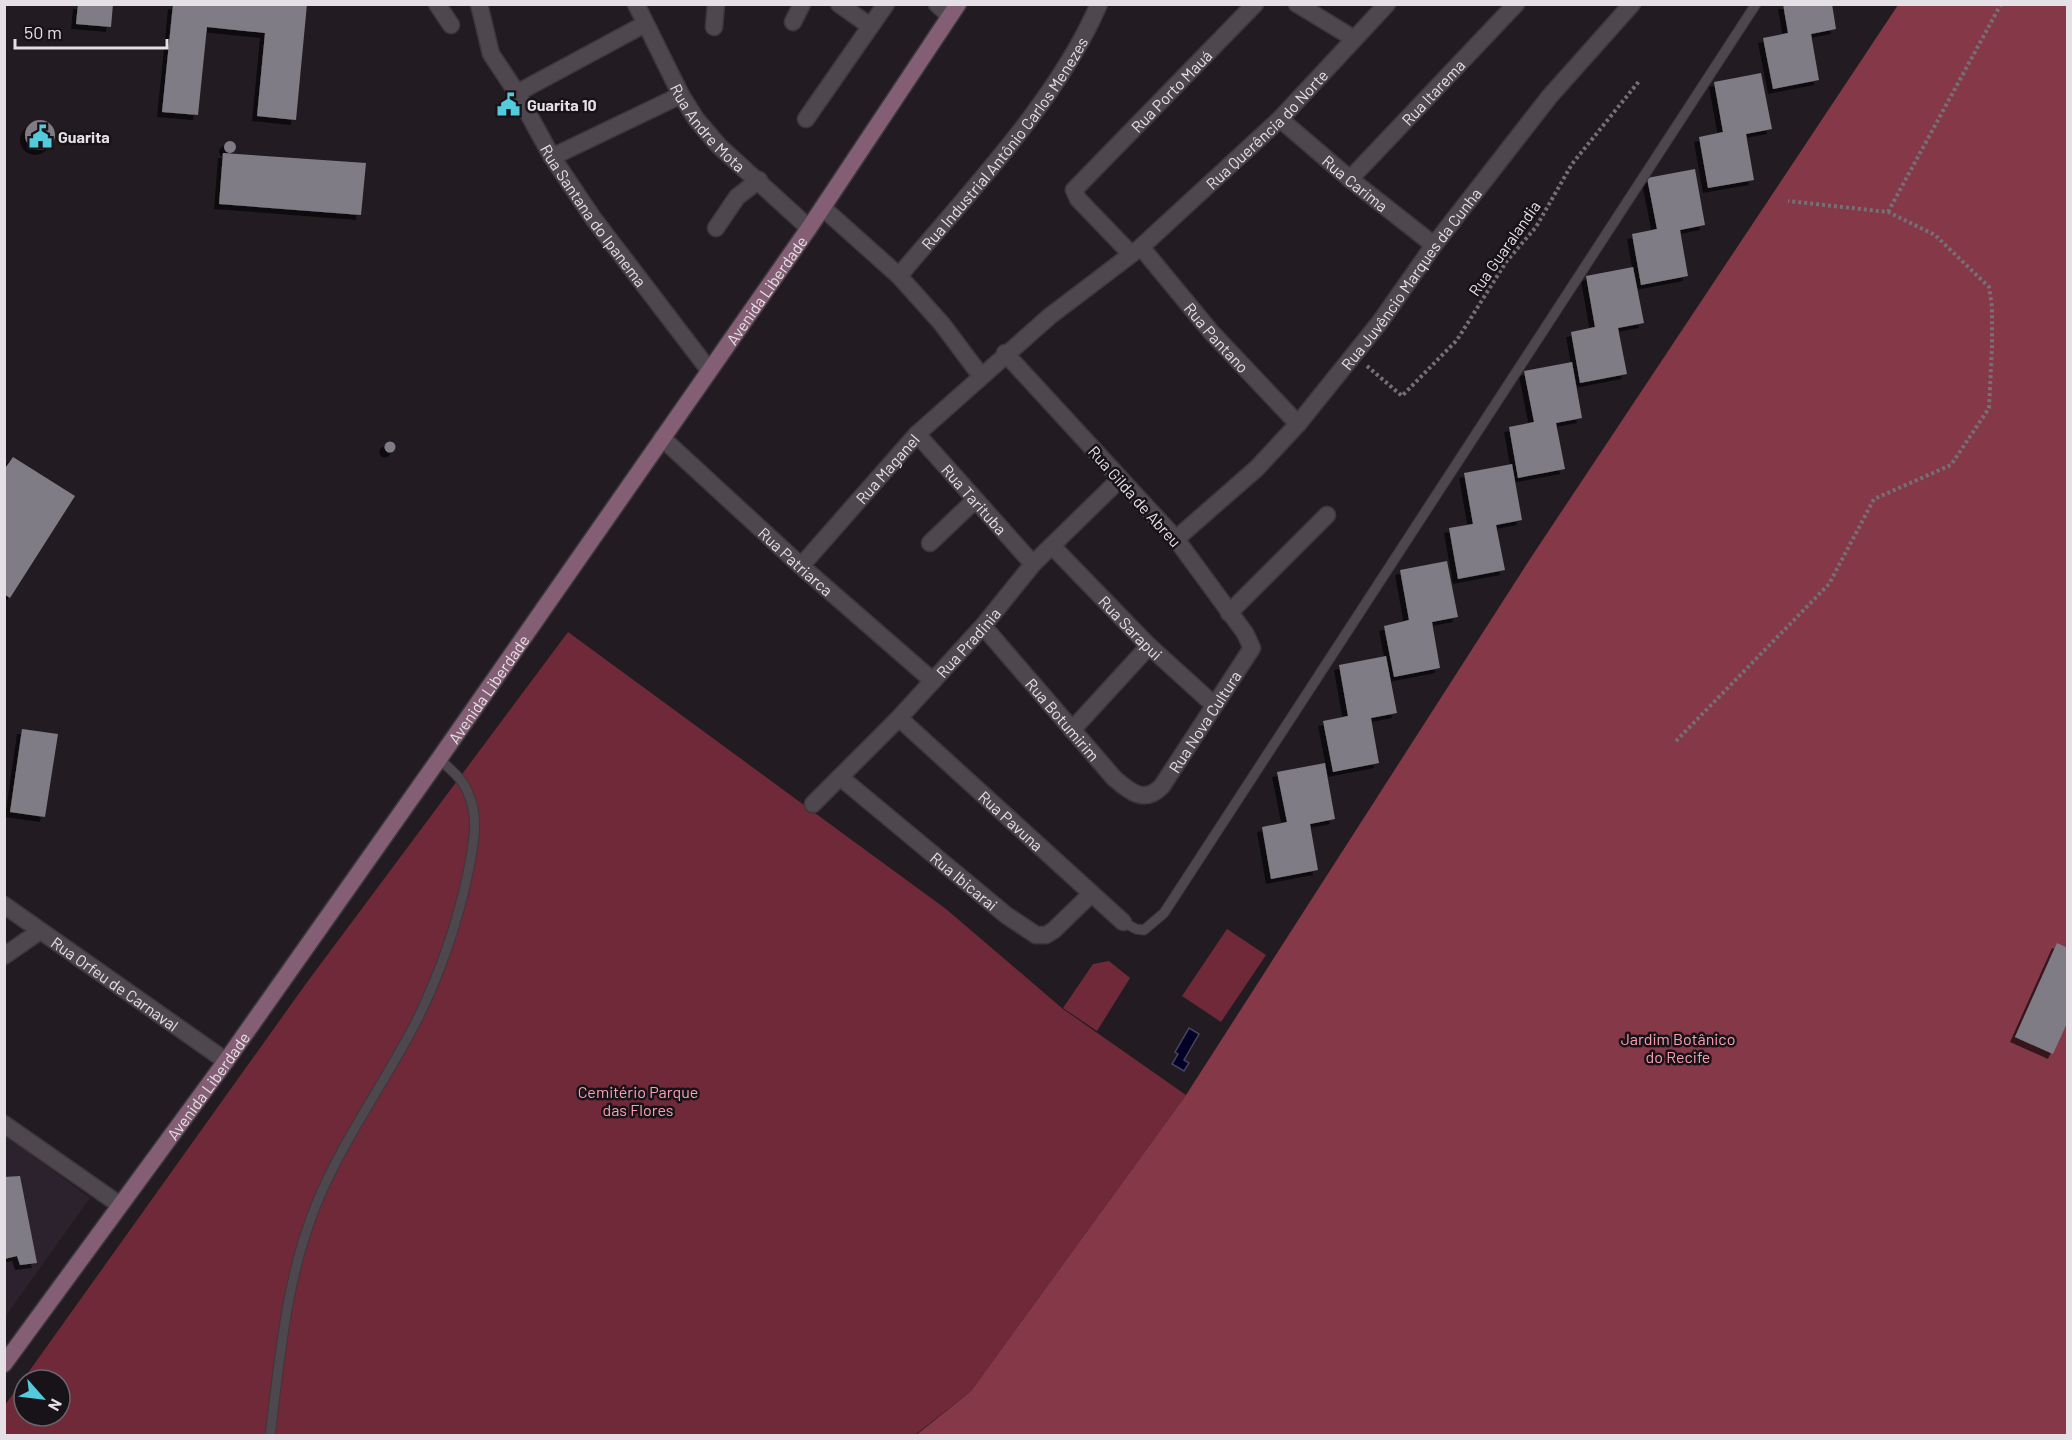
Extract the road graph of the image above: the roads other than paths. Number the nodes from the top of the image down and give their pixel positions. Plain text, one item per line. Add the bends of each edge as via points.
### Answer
1 (437, 4) edge
2 (479, 4) edge
3 (636, 4) edge
4 (716, 4) edge
5 (802, 4) edge
6 (839, 4) edge
7 (885, 4) edge
8 (937, 4) edge
9 (1099, 4) edge
10 (1255, 4) edge
11 (1297, 4) edge
12 (1387, 4) edge
13 (1516, 4) edge
14 (1632, 4) edge
15 (1756, 4) edge
16 (954, 10) edge
17 (793, 22) dead end
18 (645, 24) junction
19 (451, 25) dead end
20 (870, 26) junction
21 (714, 27) dead end
22 (1353, 38) junction
23 (517, 93) junction
24 (681, 95) junction
25 (806, 119) dead end
26 (1280, 119) junction
27 (552, 157) junction
28 (1086, 176) joint
29 (1350, 179) junction
30 (759, 180) junction
31 (823, 208) junction
32 (716, 228) dead end
33 (809, 228) junction
34 (1434, 245) junction
35 (1136, 251) junction
36 (899, 276) junction
37 (1005, 353) junction
38 (709, 370) junction
39 (981, 376) junction
40 (1298, 424) junction
41 (917, 434) junction
42 (662, 438) junction
43 (1120, 479) junction
44 (975, 500) junction
45 (1326, 515) dead end
46 (1176, 539) junction
47 (930, 543) dead end
48 (1053, 547) junction
49 (1033, 564) junction
50 (801, 566) junction
51 (1229, 613) junction
52 (983, 626) junction
53 (1149, 646) junction
54 (1252, 648) joint
55 (933, 681) junction
56 (1214, 704) junction
57 (899, 718) junction
58 (1072, 730) junction
59 (439, 759) junction
60 (840, 777) junction
61 (1154, 794) joint
62 (813, 804) dead end
63 (1091, 894) junction
64 (4, 905) edge
65 (1123, 922) joint
66 (40, 932) junction
67 (4, 956) edge
68 (226, 1061) junction
69 (4, 1124) edge
70 (120, 1205) junction
71 (4, 1364) edge
72 (270, 1436) edge

1 - 19 street
2 - 23 street, Rua Santana do Ipanema via 491,54
3 - 18 street, Rua Andre Mota
4 - 21 street
5 - 17 street
6 - 20 street
7 - 20 street
8 - 16 street
9 - 36 street, Rua Industrial Antônio Carlos Menezes via 1069,64 1035,111
10 - 28 street, Rua Porto Mauá
11 - 22 street
12 - 22 street, Rua Querência do Norte
13 - 29 street, Rua Itarema
14 - 34 street, Rua Juvêncio Marques da Cunha via 1550,96
15 - 65 lane via 1164,913 1144,930
16 - 31 main road, Avenida Liberdade
18 - 23 street
18 - 24 street, Rua Andre Mota
20 - 25 street
22 - 26 street, Rua Querência do Norte
23 - 27 street, Rua Santana do Ipanema
24 - 27 street
24 - 30 street, Rua Andre Mota via 719,146
26 - 29 street, Rua Carima
26 - 35 street, Rua Querência do Norte
27 - 38 street, Rua Santana do Ipanema via 593,218
28 - 35 street, Rua Pantano via 1074,194
29 - 34 street, Rua Carima
30 - 32 street via 737,198
30 - 33 street, Rua Andre Mota
31 - 33 main road, Avenida Liberdade
31 - 36 street
33 - 38 main road, Avenida Liberdade
34 - 40 street, Rua Juvêncio Marques da Cunha
35 - 37 street, Rua Maganel
35 - 40 street, Rua Pantano
36 - 39 street
37 - 39 street, Rua Maganel
37 - 43 street, Rua Gilda de Abreu
38 - 42 main road, Avenida Liberdade
39 - 41 street, Rua Maganel
40 - 46 street, Rua Juvêncio Marques da Cunha via 1257,468
41 - 44 street, Rua Tarituba
41 - 50 street, Rua Maganel
42 - 50 street, Rua Patriarca
42 - 59 main road, Avenida Liberdade
43 - 46 street, Rua Gilda de Abreu
43 - 48 street, Rua Pradinia
44 - 47 street
44 - 49 street, Rua Tarituba
45 - 51 street
46 - 51 street, Rua Gilda de Abreu
48 - 49 street, Rua Pradinia
48 - 53 street, Rua Sarapui
49 - 52 street, Rua Pradinia
50 - 55 street, Rua Patriarca
51 - 54 street, Rua Gilda de Abreu
52 - 55 street, Rua Pradinia
52 - 58 street, Rua Botumirim
53 - 56 street, Rua Sarapui
53 - 58 street
54 - 56 street, Rua Nova Cultura
55 - 57 street, Rua Pradinia
56 - 61 street, Rua Nova Cultura
57 - 60 street, Rua Pradinia
57 - 63 street, Rua Pavuna
58 - 61 street, Rua Botumirim via 1113,778 1142,797
59 - 68 main road, Avenida Liberdade
59 - 72 lane via 468,792 475,816 465,887 446,950 417,1021 321,1194 299,1250 288,1297
60 - 62 street, Rua Pradinia
60 - 63 street, Rua Ibicarai via 1006,915 1036,935 1054,930
63 - 65 street, Rua Pavuna
64 - 66 street, Rua Orfeu de Carnaval
66 - 67 street
66 - 68 street, Rua Orfeu de Carnaval
68 - 70 main road, Avenida Liberdade
69 - 70 street
70 - 71 main road, Avenida Liberdade

